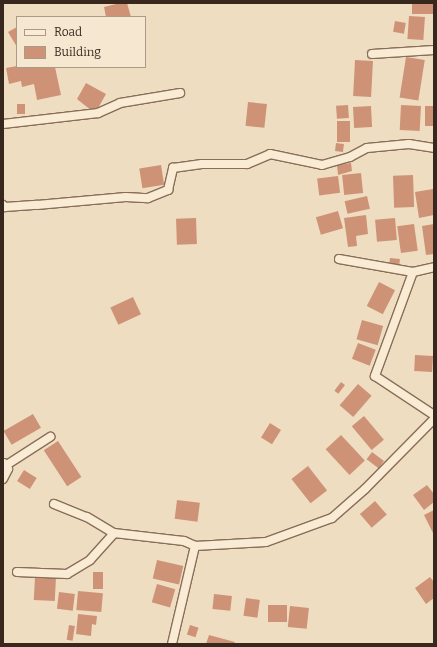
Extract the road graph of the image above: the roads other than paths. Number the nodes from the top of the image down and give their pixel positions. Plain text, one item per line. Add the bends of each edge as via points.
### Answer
1 (434, 50) edge
2 (372, 54) dead end
3 (180, 93) dead end
4 (3, 124) edge
5 (434, 148) edge
6 (3, 204) edge
7 (339, 259) dead end
8 (434, 267) edge
9 (413, 272) junction
10 (434, 415) edge
11 (434, 419) edge
12 (50, 437) dead end
13 (4, 463) edge
14 (3, 479) edge
15 (54, 504) dead end
16 (114, 533) junction
17 (195, 546) junction
18 (17, 572) dead end
19 (172, 644) edge

1 - 2 street
3 - 4 street via 120,103 98,113
5 - 6 street via 409,144 367,148 350,157 322,165 270,154 247,164 202,164 173,168 168,190 148,198 126,197 4,207
7 - 9 street
8 - 9 street
9 - 10 street via 375,376
11 - 17 street via 365,489 332,518 266,542
12 - 13 street
13 - 14 street via 8,469
15 - 16 street via 87,517
16 - 17 street via 184,541
16 - 18 street via 90,560 67,574
17 - 19 street

